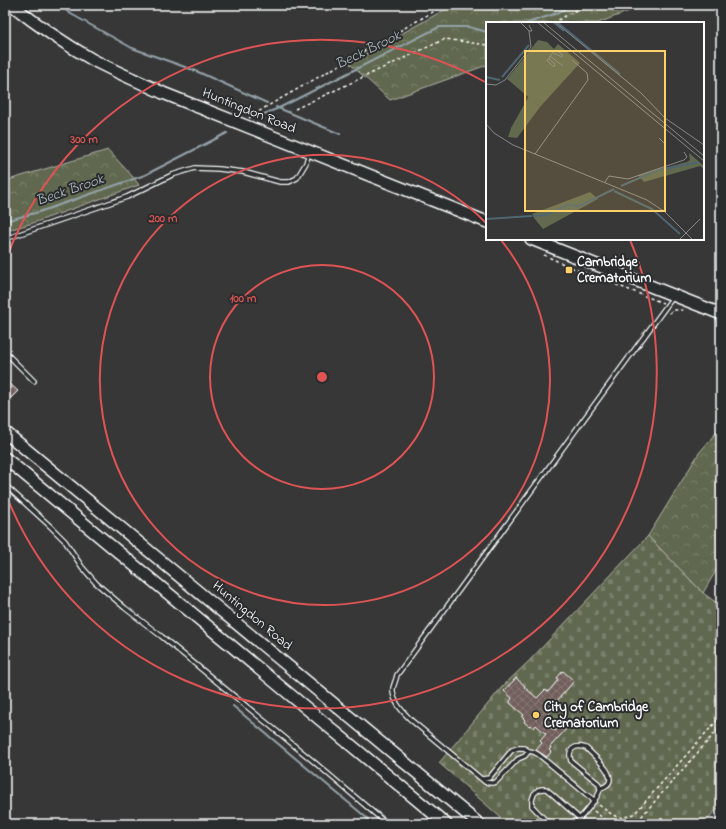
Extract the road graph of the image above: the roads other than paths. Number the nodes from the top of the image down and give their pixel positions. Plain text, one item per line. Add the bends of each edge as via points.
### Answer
1 (12, 5) edge
2 (310, 151) junction
3 (486, 222) edge
4 (5, 239) edge
5 (534, 240) edge
6 (674, 295) junction
7 (721, 314) edge
8 (5, 352) edge
9 (34, 381) dead end
10 (5, 432) edge
11 (5, 458) edge
12 (5, 485) edge
13 (529, 751) junction
14 (482, 779) junction
15 (601, 788) junction
16 (595, 801) junction
17 (579, 818) junction
18 (721, 818) edge
19 (387, 824) edge
20 (446, 824) edge
21 (479, 824) edge
22 (549, 824) edge
23 (575, 824) edge
24 (716, 824) edge

1 - 2 main road, Huntingdon Road via 64,42 108,67 163,93
2 - 3 main road, Huntingdon Road
2 - 4 lane via 296,178 289,182 243,172 195,168 172,175 127,197
5 - 6 main road
6 - 7 main road
6 - 14 lane via 397,676 393,689 395,701 403,712
8 - 9 lane
10 - 21 main road, Huntingdon Road
11 - 20 main road
12 - 19 lane via 65,541 96,583
13 - 14 lane via 496,782 489,783
13 - 14 lane via 524,748 512,750 489,778
13 - 16 lane via 539,755
15 - 15 lane via 609,782 609,771 586,748 576,746 570,751 571,761
15 - 16 lane
16 - 17 lane
17 - 22 lane via 546,789 538,790 534,794 532,806
17 - 23 lane
18 - 24 lane

